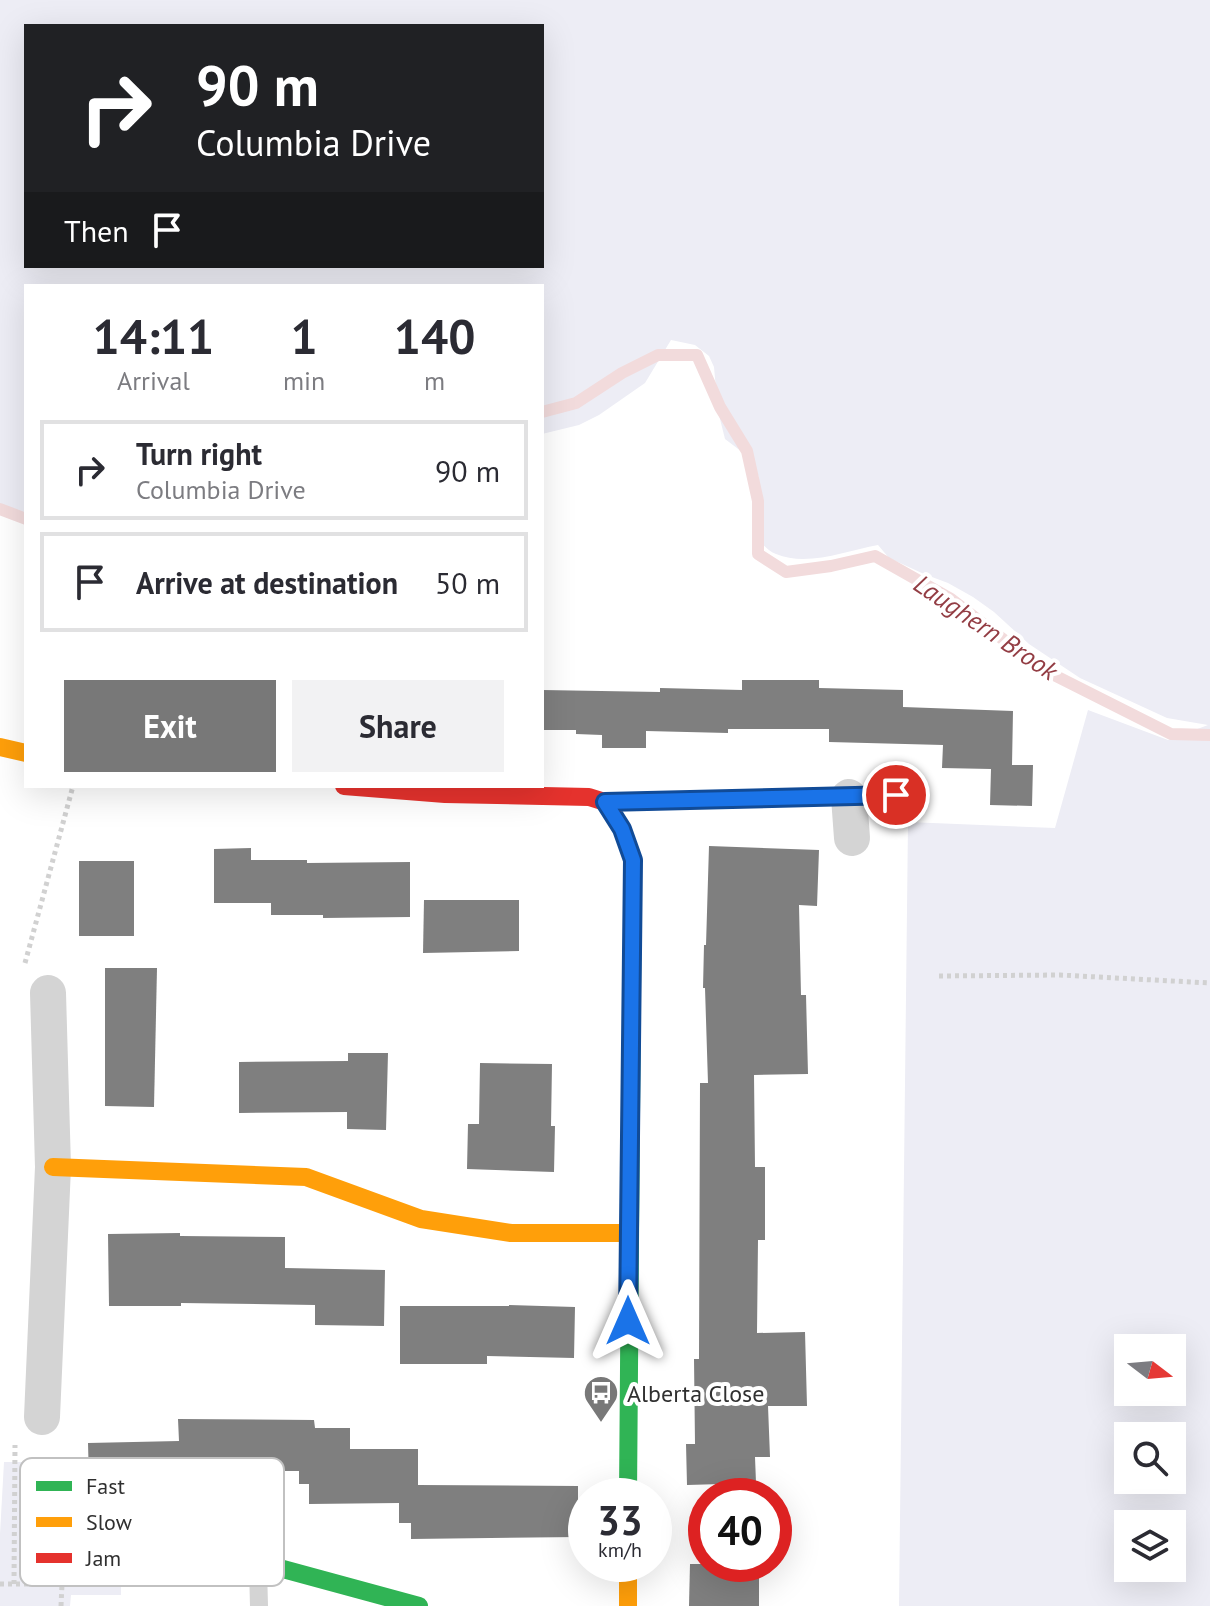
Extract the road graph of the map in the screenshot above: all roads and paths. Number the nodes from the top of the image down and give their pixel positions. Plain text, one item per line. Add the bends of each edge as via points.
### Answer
1 (0, 747) edge
2 (24, 753) edge
3 (72, 788) edge
4 (369, 788) edge
5 (896, 795) dead end
6 (849, 797) junction
7 (605, 802) junction
8 (852, 838) dead end
9 (939, 976) dead end
10 (1210, 983) edge
11 (48, 993) joint
12 (53, 1167) junction
13 (629, 1233) junction
14 (42, 1417) joint
15 (628, 1478) edge
16 (284, 1569) edge
17 (628, 1582) edge
18 (0, 1584) edge
19 (14, 1584) junction
20 (20, 1584) edge
21 (62, 1586) edge
22 (258, 1586) edge
23 (61, 1606) edge
24 (259, 1606) edge
25 (419, 1606) edge
26 (628, 1606) edge

1 - 2 street
3 - 11 path via 21,978
4 - 7 street via 589,797
5 - 6 street
6 - 7 street
6 - 8 street
7 - 13 street via 633,860
9 - 10 path via 1060,975
11 - 12 street
12 - 13 street via 306,1177 421,1219 511,1233
12 - 14 street
13 - 15 street
14 - 19 path via 15,1415
16 - 25 street
17 - 26 street
18 - 19 path
19 - 20 path
21 - 23 path
22 - 24 lane

